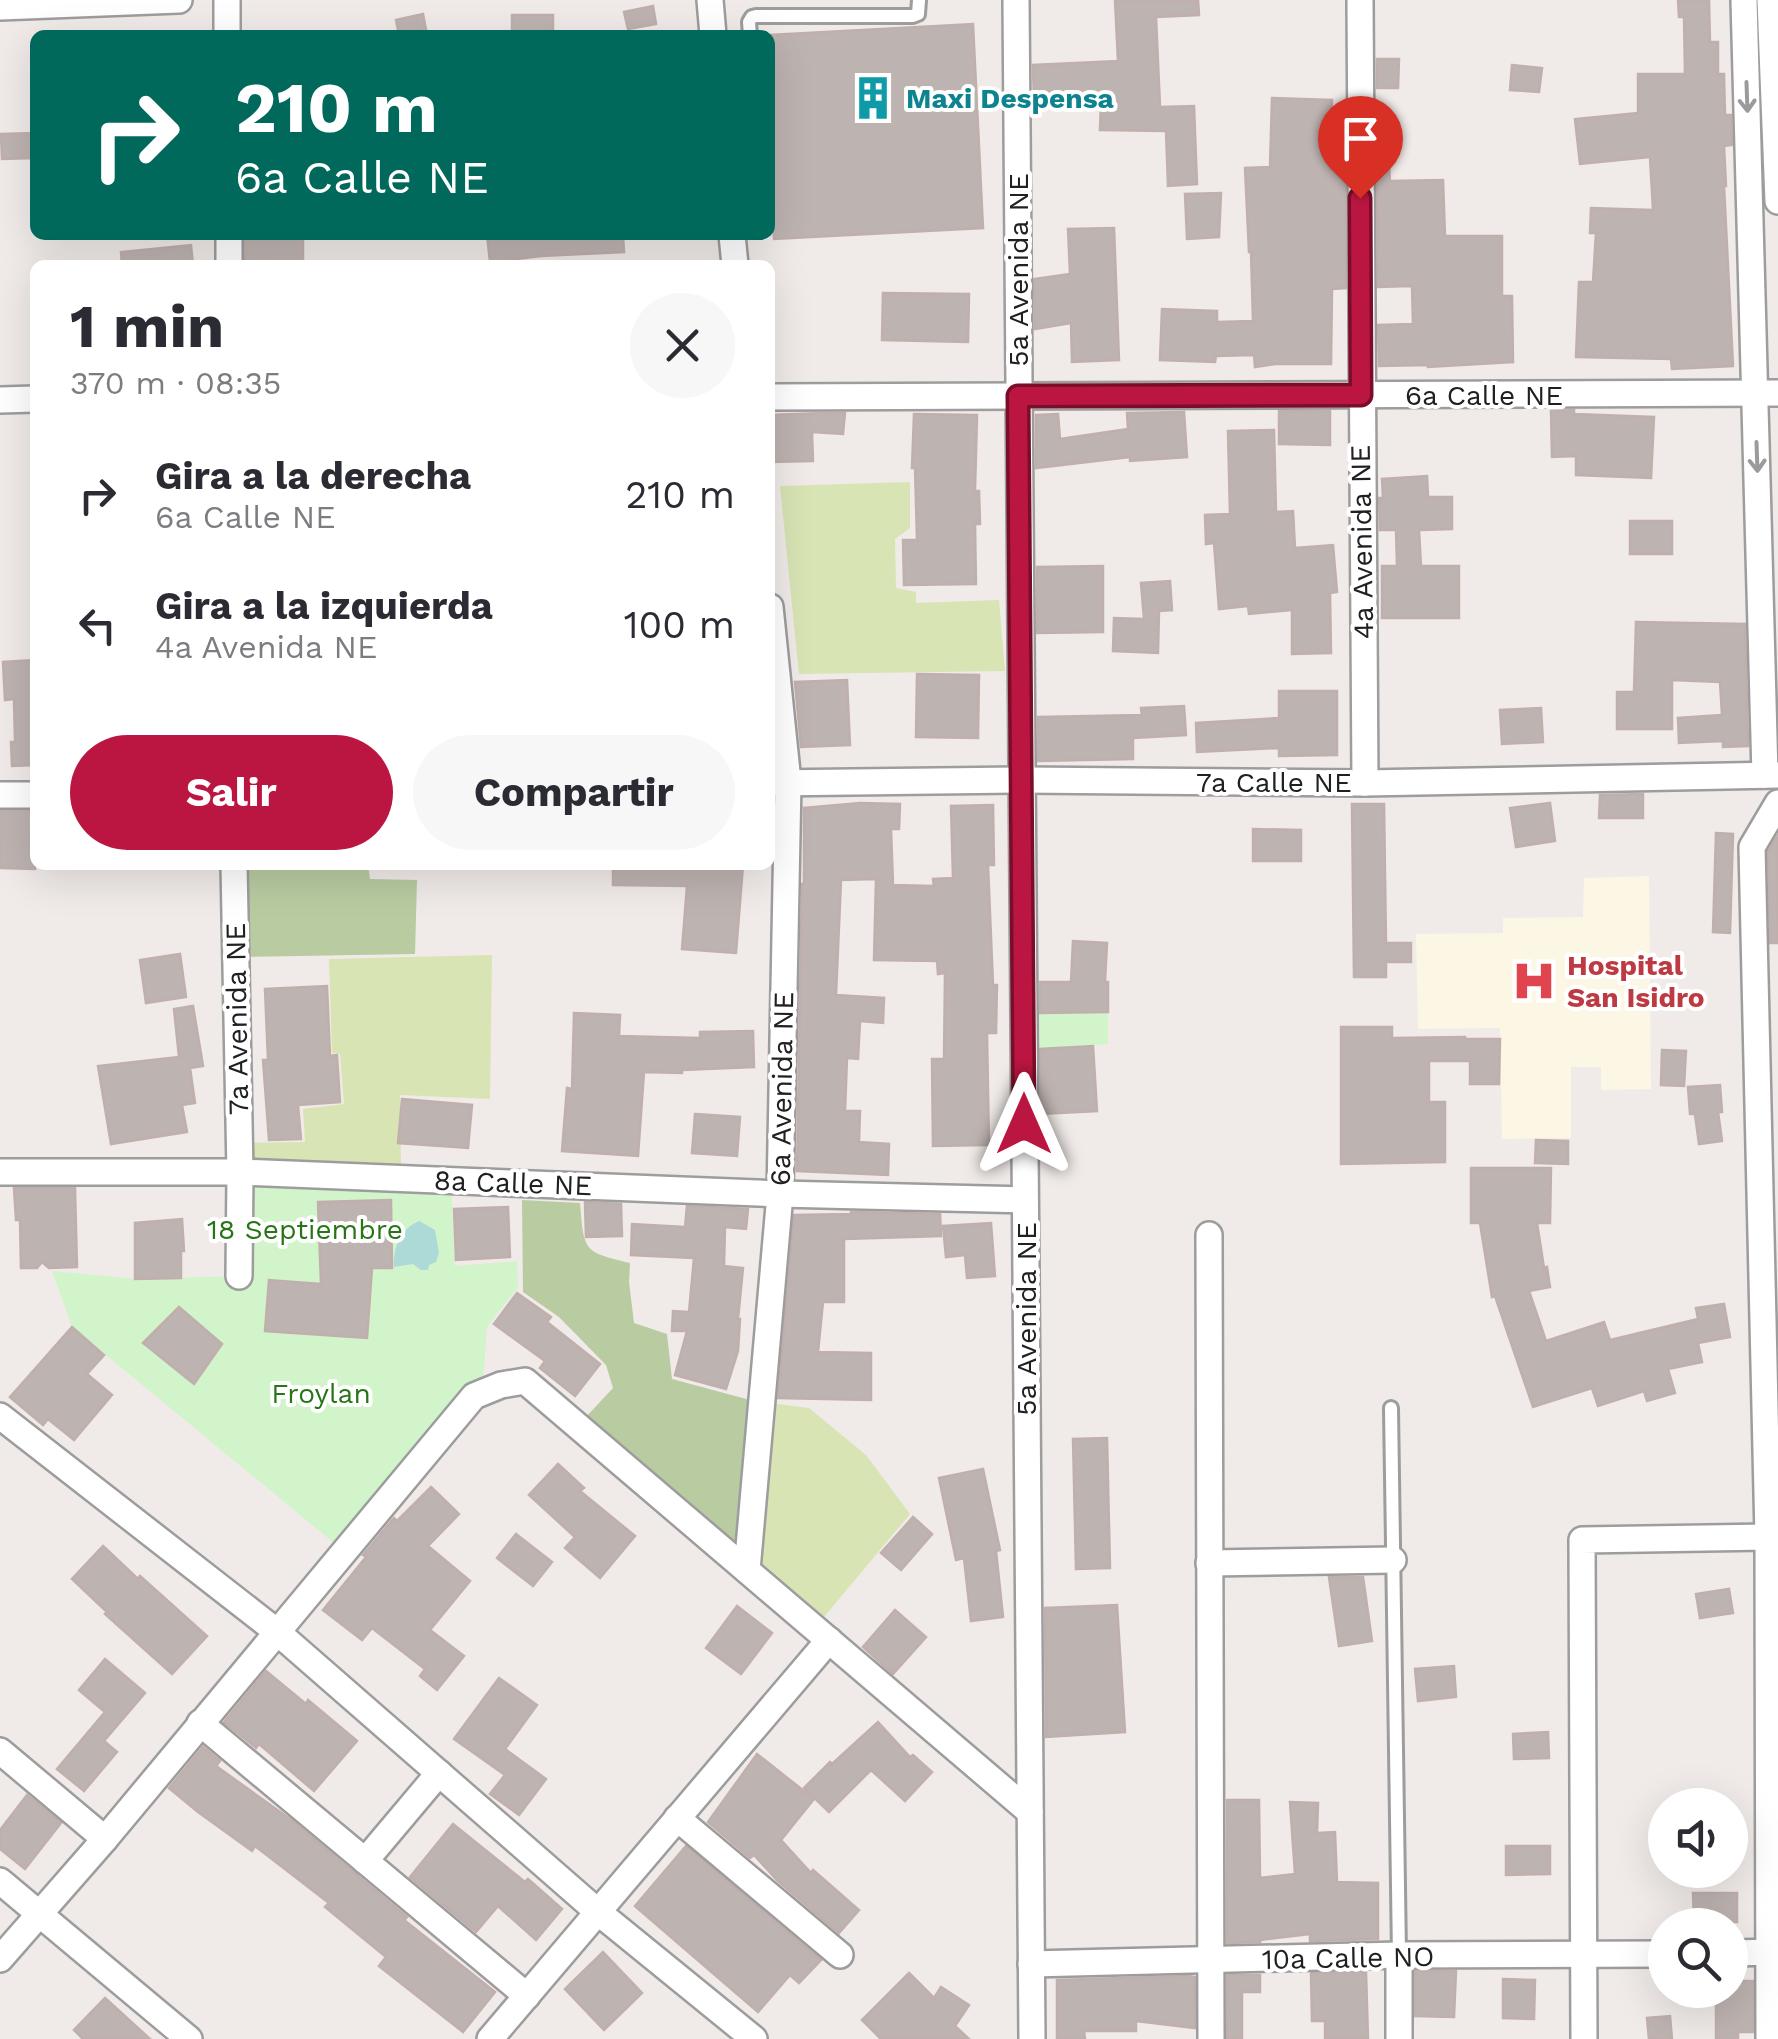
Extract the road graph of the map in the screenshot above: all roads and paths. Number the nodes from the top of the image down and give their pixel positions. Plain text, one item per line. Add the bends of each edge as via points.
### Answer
1 (179, 0) edge
2 (227, 0) edge
3 (710, 0) edge
4 (920, 0) edge
5 (1016, 0) edge
6 (1360, 0) edge
7 (1744, 0) edge
8 (1770, 0) edge
9 (0, 7) edge
10 (227, 30) edge
11 (713, 30) edge
12 (750, 30) edge
13 (1778, 201) edge
14 (1766, 393) edge
15 (1361, 395) junction
16 (1018, 396) junction
17 (775, 397) edge
18 (0, 400) edge
19 (30, 400) edge
20 (775, 705) edge
21 (1772, 775) edge
22 (1022, 780) junction
23 (779, 783) edge
24 (1365, 783) junction
25 (30, 794) edge
26 (0, 795) edge
27 (1778, 804) edge
28 (234, 870) edge
29 (0, 1172) edge
30 (240, 1172) junction
31 (780, 1194) junction
32 (1025, 1200) junction
33 (1208, 1236) dead end
34 (239, 1276) dead end
35 (1391, 1408) dead end
36 (0, 1416) edge
37 (1768, 1537) junction
38 (1393, 1560) junction
39 (1210, 1563) junction
40 (747, 1570) junction
41 (276, 1632) junction
42 (829, 1640) junction
43 (200, 1723) junction
44 (0, 1752) edge
45 (439, 1774) junction
46 (1030, 1812) junction
47 (677, 1818) junction
48 (104, 1838) junction
49 (365, 1861) junction
50 (0, 1881) edge
51 (598, 1912) junction
52 (39, 1914) junction
53 (1774, 1952) edge
54 (1748, 1953) edge
55 (1648, 1954) edge
56 (840, 1955) dead end
57 (1399, 1955) junction
58 (1583, 1956) junction
59 (0, 1959) edge
60 (1211, 1961) junction
61 (1032, 1964) junction
62 (526, 1996) junction
63 (189, 2039) edge
64 (490, 2039) edge
65 (754, 2039) edge
66 (1032, 2039) edge
67 (1211, 2039) edge
68 (1400, 2039) edge
69 (1584, 2039) edge
70 (1768, 2039) edge

1 - 9 street
2 - 10 street
3 - 11 street
4 - 12 lane via 913,16 756,16
5 - 16 street, 5a Avenida NE
6 - 15 street, 4a Avenida NE
7 -> 14 street
8 - 13 street
14 - 15 street, 6a Calle NE
14 -> 21 street
15 - 16 street, 6a Calle NE
15 - 24 street, 4a Avenida NE
16 - 17 street, 6a Calle NE
16 - 22 street, 5a Avenida NE
18 - 19 street
20 - 23 street, 6a Avenida NE
21 - 24 street, 7a Calle NE
22 - 23 street, 7a Calle NE
22 - 24 street, 7a Calle NE
22 - 32 street, 5a Avenida NE
23 - 31 street, 6a Avenida NE
25 - 26 street
27 - 37 street via 1752,847
28 - 30 street, 7a Avenida NE
29 - 30 street, 8a Calle NE
30 - 31 street, 8a Calle NE
30 - 34 street, 7a Avenida NE
31 - 32 street, 8a Calle NE
31 - 40 street, 6a Avenida NE
32 - 46 street, 5a Avenida NE
33 - 39 street
35 - 38 lane
36 - 41 street
37 - 53 street
37 - 58 street via 1582,1540
38 - 39 street
38 - 57 lane
39 - 60 street
40 - 41 street via 525,1381 501,1384 474,1396
40 - 42 street
41 - 43 street
41 - 45 street
42 - 46 street
42 - 47 street
43 - 48 street
43 - 49 street
44 - 48 street
45 - 49 street
45 - 51 street
46 - 61 street, 5a Avenida NE
47 - 51 street
47 - 56 street
48 - 52 street
49 - 62 street
50 - 52 street
51 - 62 street
51 - 65 street
52 - 59 street
52 - 63 street
53 - 54 street
53 - 70 street
55 - 58 street, 10a Calle NO
57 - 58 street, 10a Calle NO
57 - 60 street, 10a Calle NO
57 - 68 street
58 - 69 street
60 - 61 street, 10a Calle NO
60 - 67 street
61 - 66 street, 5a Avenida NE
62 - 64 street

